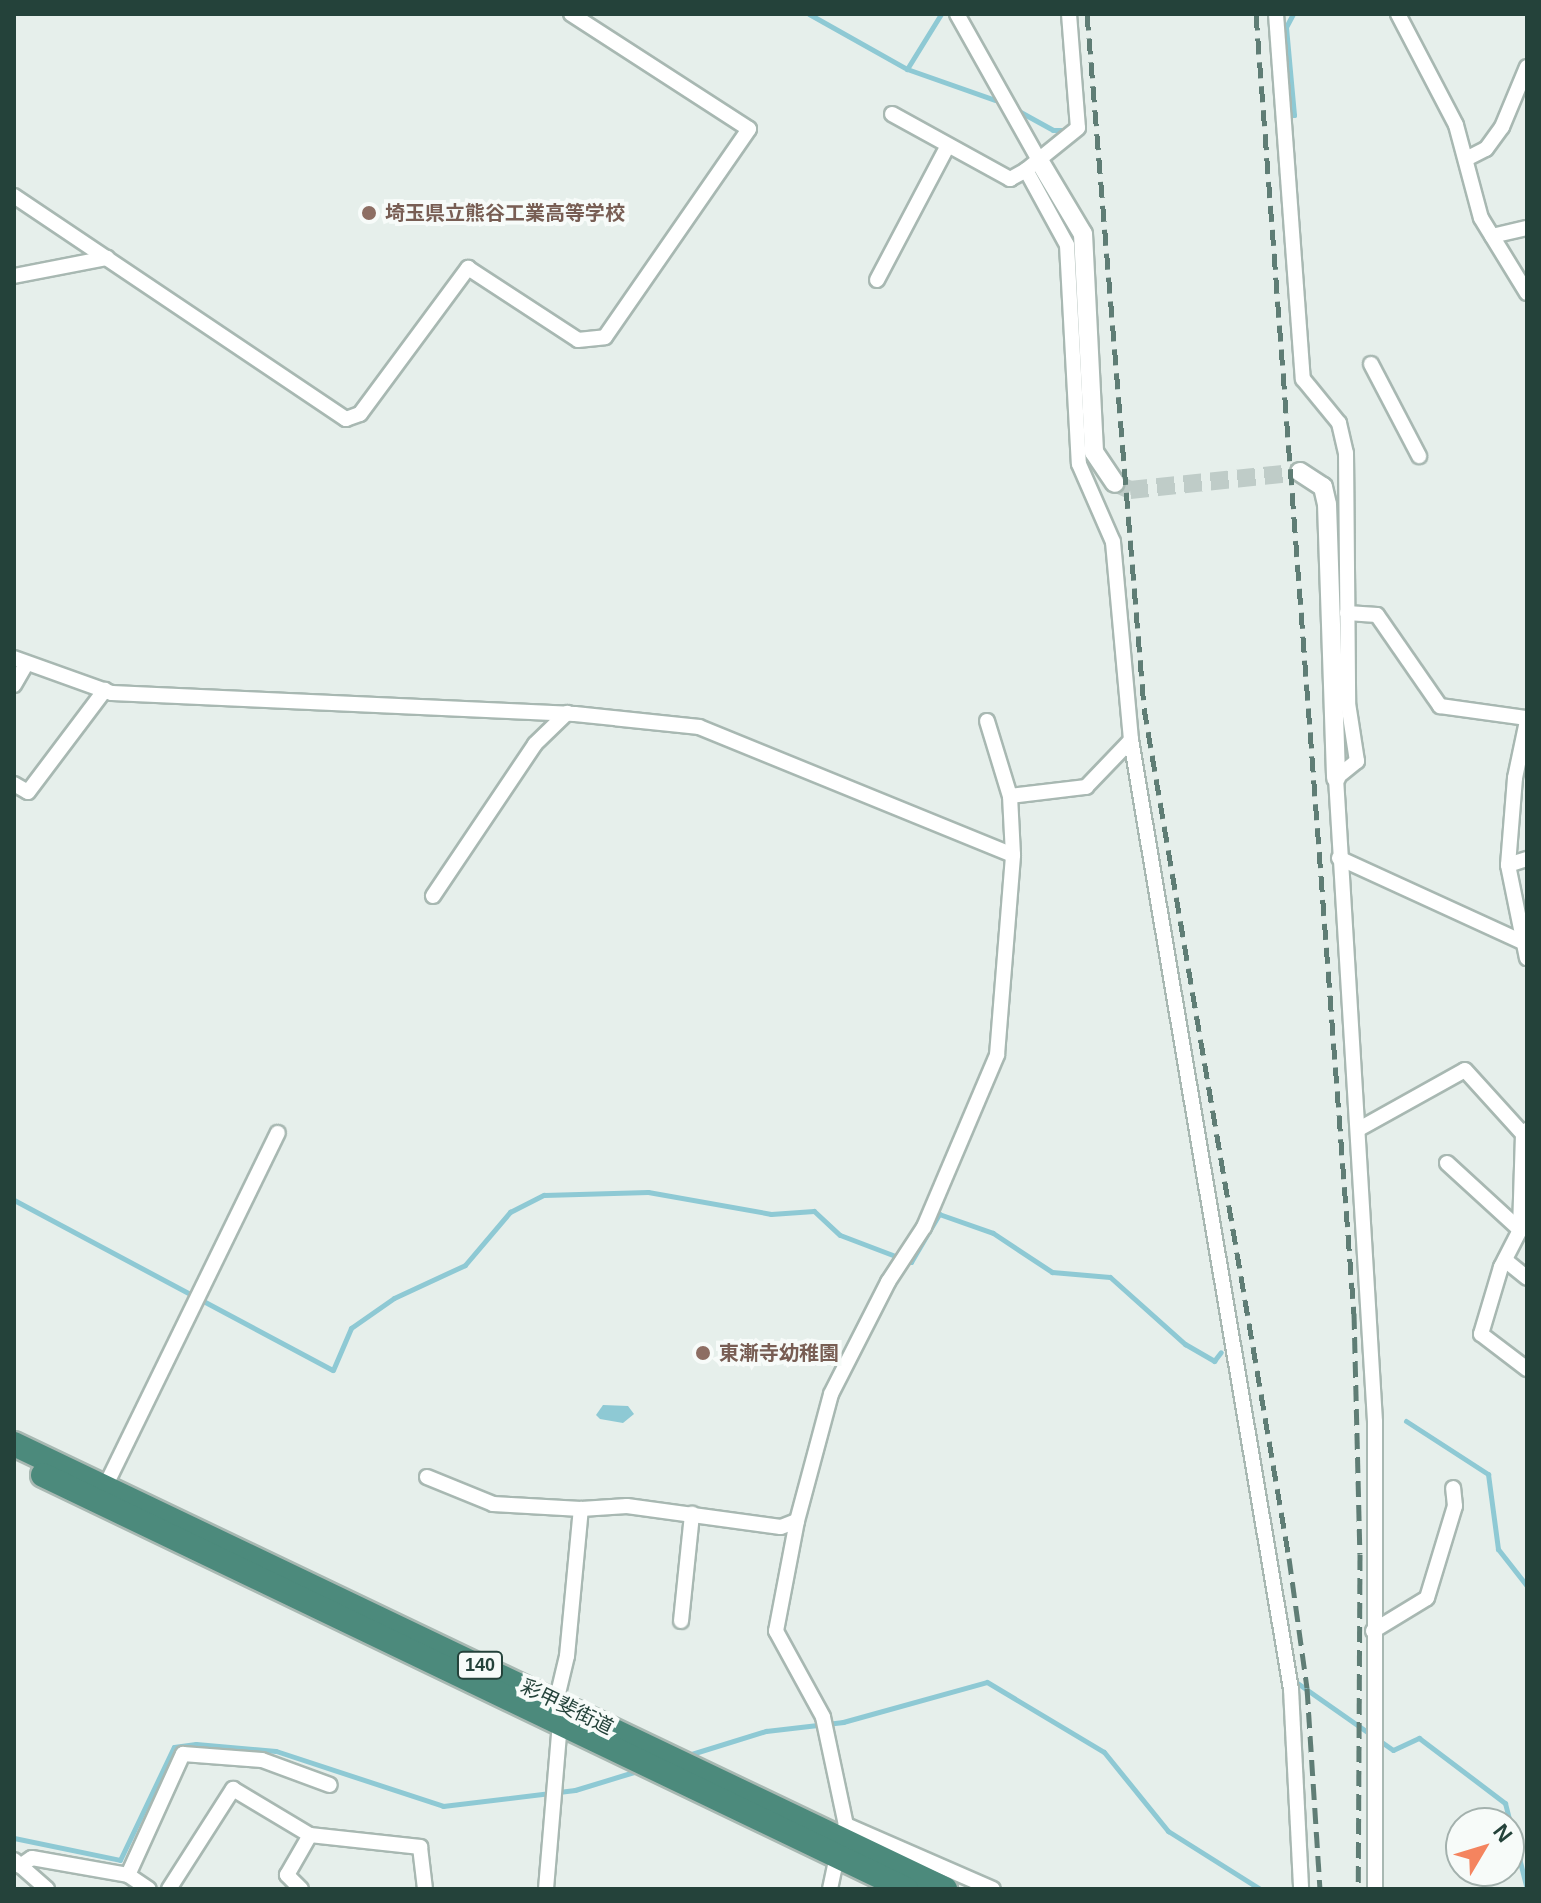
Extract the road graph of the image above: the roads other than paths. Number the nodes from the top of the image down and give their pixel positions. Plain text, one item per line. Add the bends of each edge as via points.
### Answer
1 (571, 14) edge
2 (957, 14) edge
3 (1069, 14) edge
4 (1276, 14) edge
5 (1398, 14) edge
6 (1527, 67) edge
7 (892, 114) dead end
8 (947, 147) junction
9 (1466, 159) junction
10 (1033, 166) junction
11 (14, 196) edge
12 (1527, 228) edge
13 (1492, 236) junction
14 (107, 258) junction
15 (14, 276) edge
16 (877, 280) dead end
17 (1527, 293) edge
18 (1371, 364) dead end
19 (1419, 456) dead end
20 (1300, 472) dead end
21 (1115, 483) dead end
22 (1347, 613) junction
23 (20, 661) edge
24 (14, 685) edge
25 (105, 690) junction
26 (567, 713) junction
27 (1527, 720) edge
28 (987, 721) dead end
29 (1131, 740) junction
30 (1336, 778) junction
31 (14, 784) edge
32 (1010, 796) junction
33 (1013, 855) junction
34 (1339, 858) junction
35 (1527, 859) edge
36 (1508, 865) junction
37 (433, 896) dead end
38 (1520, 941) junction
39 (1527, 958) edge
40 (1359, 1129) junction
41 (1525, 1132) edge
42 (278, 1133) dead end
43 (1447, 1163) dead end
44 (1520, 1230) junction
45 (1505, 1260) junction
46 (1527, 1278) edge
47 (1527, 1369) edge
48 (14, 1444) edge
49 (14, 1462) edge
50 (427, 1477) dead end
51 (105, 1487) junction
52 (1453, 1488) dead end
53 (581, 1509) junction
54 (692, 1514) junction
55 (797, 1521) junction
56 (681, 1621) dead end
57 (1373, 1631) junction
58 (558, 1712) junction
59 (330, 1785) dead end
60 (310, 1835) junction
61 (841, 1840) junction
62 (17, 1863) edge
63 (128, 1875) junction
64 (47, 1889) edge
65 (149, 1889) edge
66 (169, 1889) edge
67 (301, 1889) edge
68 (425, 1889) edge
69 (546, 1889) edge
70 (830, 1889) edge
71 (906, 1889) edge
72 (945, 1889) edge
73 (993, 1889) edge
74 (1301, 1889) edge
75 (1375, 1889) edge

1 - 14 street via 749,129 605,337 578,340 468,268 360,414 346,419
2 - 10 street
3 - 10 street via 1078,128
4 - 22 street via 1303,379 1339,423 1346,453
5 - 9 street via 1450,110
6 - 9 street via 1502,127 1486,149
7 - 8 street
8 - 10 street via 1010,179
8 - 16 street
9 - 13 street via 1473,199
10 - 21 street via 1083,234 1094,452
10 - 29 street via 1067,245 1079,464 1113,542
11 - 14 street
12 - 13 street
13 - 17 street
14 - 15 street
18 - 19 street via 1409,428
20 - 30 street via 1323,487 1327,504
22 - 27 street via 1377,615 1440,706
22 - 30 street via 1348,703 1357,761
23 - 24 street
23 - 25 street
25 - 26 street
25 - 31 street via 28,792
26 - 33 street via 699,727
26 - 37 street via 535,744
27 - 36 street via 1515,778
28 - 32 street
29 - 32 street via 1086,787
29 - 74 street via 1291,1689
30 - 34 street
32 - 33 street
33 - 55 street via 997,1055 924,1227 896,1269 831,1394
34 - 38 street
34 - 40 street
35 - 36 street
36 - 38 street
38 - 39 street
40 - 41 street via 1465,1070
40 - 57 street via 1375,1422
41 - 44 street
42 - 51 street
43 - 44 street
44 - 45 street
45 - 46 street
45 - 47 street via 1481,1334
48 - 51 highway, 彩甲斐街道 / 140
49 - 58 highway, 彩甲斐街道 / 140
50 - 53 street via 493,1504
51 - 58 highway, 彩甲斐街道 / 140
52 - 57 street via 1455,1506 1427,1598
53 - 54 street via 627,1506
53 - 58 street
54 - 55 street via 781,1527
54 - 56 street
55 - 61 street via 776,1631 823,1717
57 - 75 street
58 - 61 highway, 彩甲斐街道 / 140
58 - 69 street
59 - 63 street via 262,1760 183,1754
60 - 66 street via 233,1789
60 - 67 street via 287,1875
60 - 68 street via 420,1847
61 - 70 street
61 - 71 highway, 彩甲斐街道 / 140
61 - 72 highway, 彩甲斐街道 / 140
61 - 73 street
62 - 63 street via 32,1858
62 - 64 street
63 - 65 street

